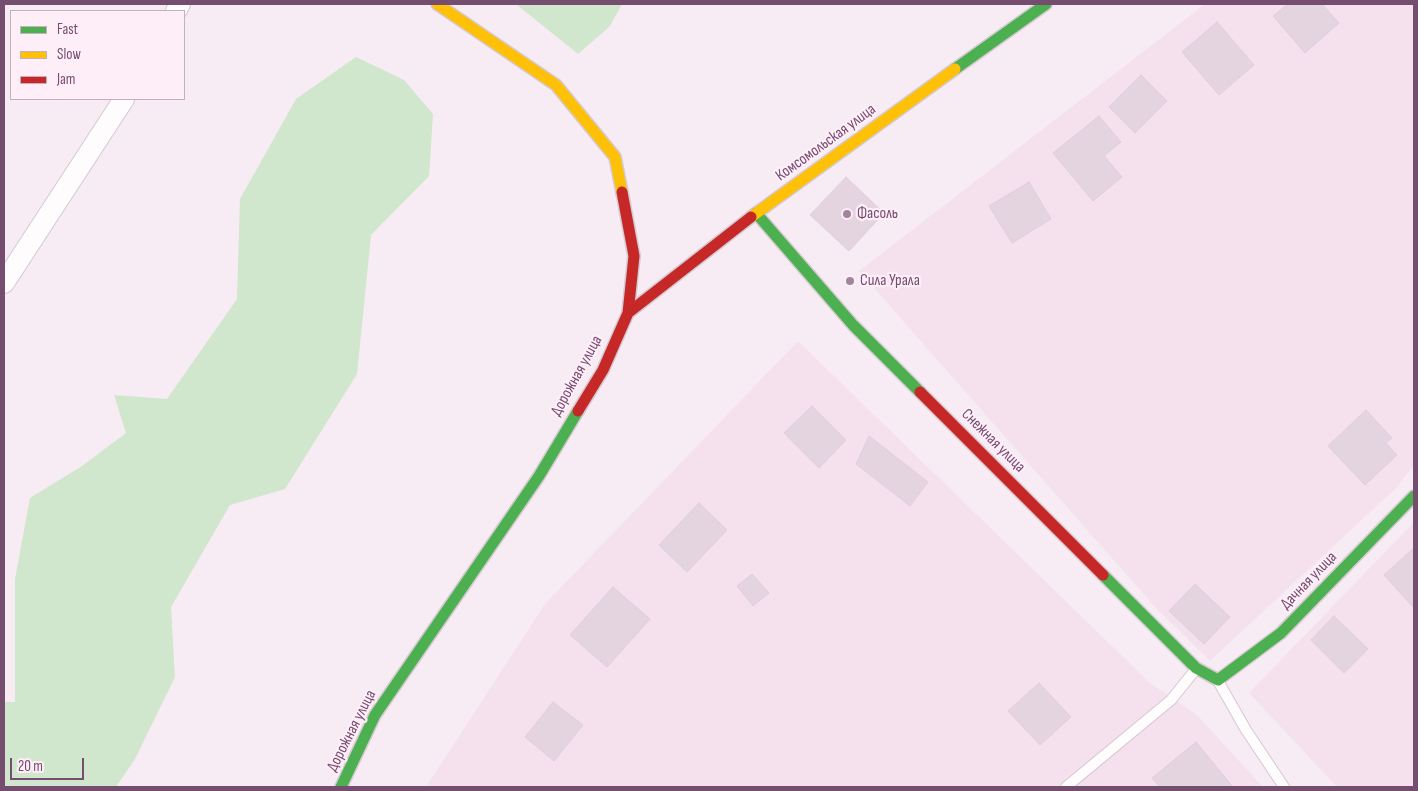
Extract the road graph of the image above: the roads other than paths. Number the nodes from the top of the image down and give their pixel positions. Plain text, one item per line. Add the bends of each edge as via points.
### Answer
1 (437, 4) edge
2 (1046, 4) edge
3 (123, 100) edge
4 (756, 213) junction
5 (4, 283) edge
6 (628, 313) junction
7 (1414, 496) edge
8 (1196, 668) junction
9 (1218, 680) junction
10 (341, 787) edge
11 (1066, 787) edge
12 (1284, 787) edge

1 - 6 street, Дорожная улица via 556,85 615,157 634,256
2 - 4 street, Комсомольская улица
3 - 5 street
4 - 6 street, Комсомольская улица
4 - 8 street, Снежная улица via 853,325
6 - 10 street, Дорожная улица via 603,370 539,476 375,715
7 - 9 street, Дачная улица via 1281,633
8 - 9 street, Снежная улица
8 - 11 lane via 1171,700
9 - 12 lane

